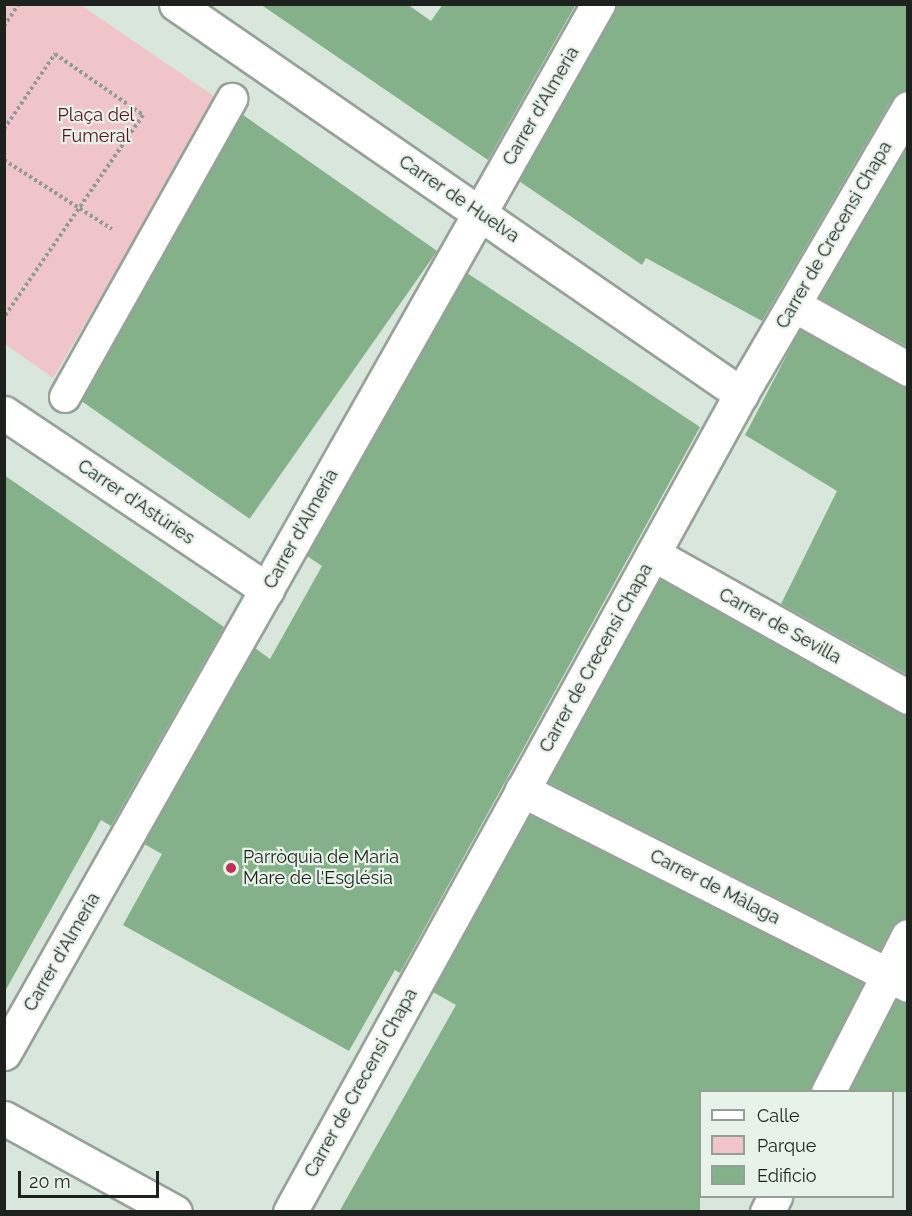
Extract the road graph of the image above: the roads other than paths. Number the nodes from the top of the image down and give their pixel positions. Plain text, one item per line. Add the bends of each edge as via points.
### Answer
1 (176, 4) edge
2 (598, 4) edge
3 (232, 99) dead end
4 (908, 108) edge
5 (480, 214) junction
6 (794, 304) junction
7 (908, 369) edge
8 (741, 394) junction
9 (65, 397) dead end
10 (4, 413) edge
11 (653, 554) junction
12 (267, 590) junction
13 (908, 697) edge
14 (522, 790) junction
15 (908, 936) edge
16 (897, 980) edge
17 (4, 1053) edge
18 (829, 1090) edge
19 (4, 1118) edge
20 (774, 1198) edge
21 (175, 1212) edge
22 (290, 1212) edge
23 (767, 1212) edge

1 - 5 street, Carrer de Huelva
2 - 5 street, Carrer d'Almeria
3 - 9 street
4 - 6 street, Carrer de Crecensi Chapa
5 - 8 street, Carrer de Huelva
5 - 12 street, Carrer d'Almeria
6 - 7 street
6 - 8 street, Carrer de Crecensi Chapa
8 - 11 street, Carrer de Crecensi Chapa
10 - 12 street, Carrer d'Astúries
11 - 13 street, Carrer de Sevilla
11 - 14 street, Carrer de Crecensi Chapa
12 - 17 street, Carrer d'Almeria
14 - 16 street, Carrer de Màlaga
14 - 22 street, Carrer de Crecensi Chapa
15 - 16 street
16 - 18 street
19 - 21 street
20 - 23 street

